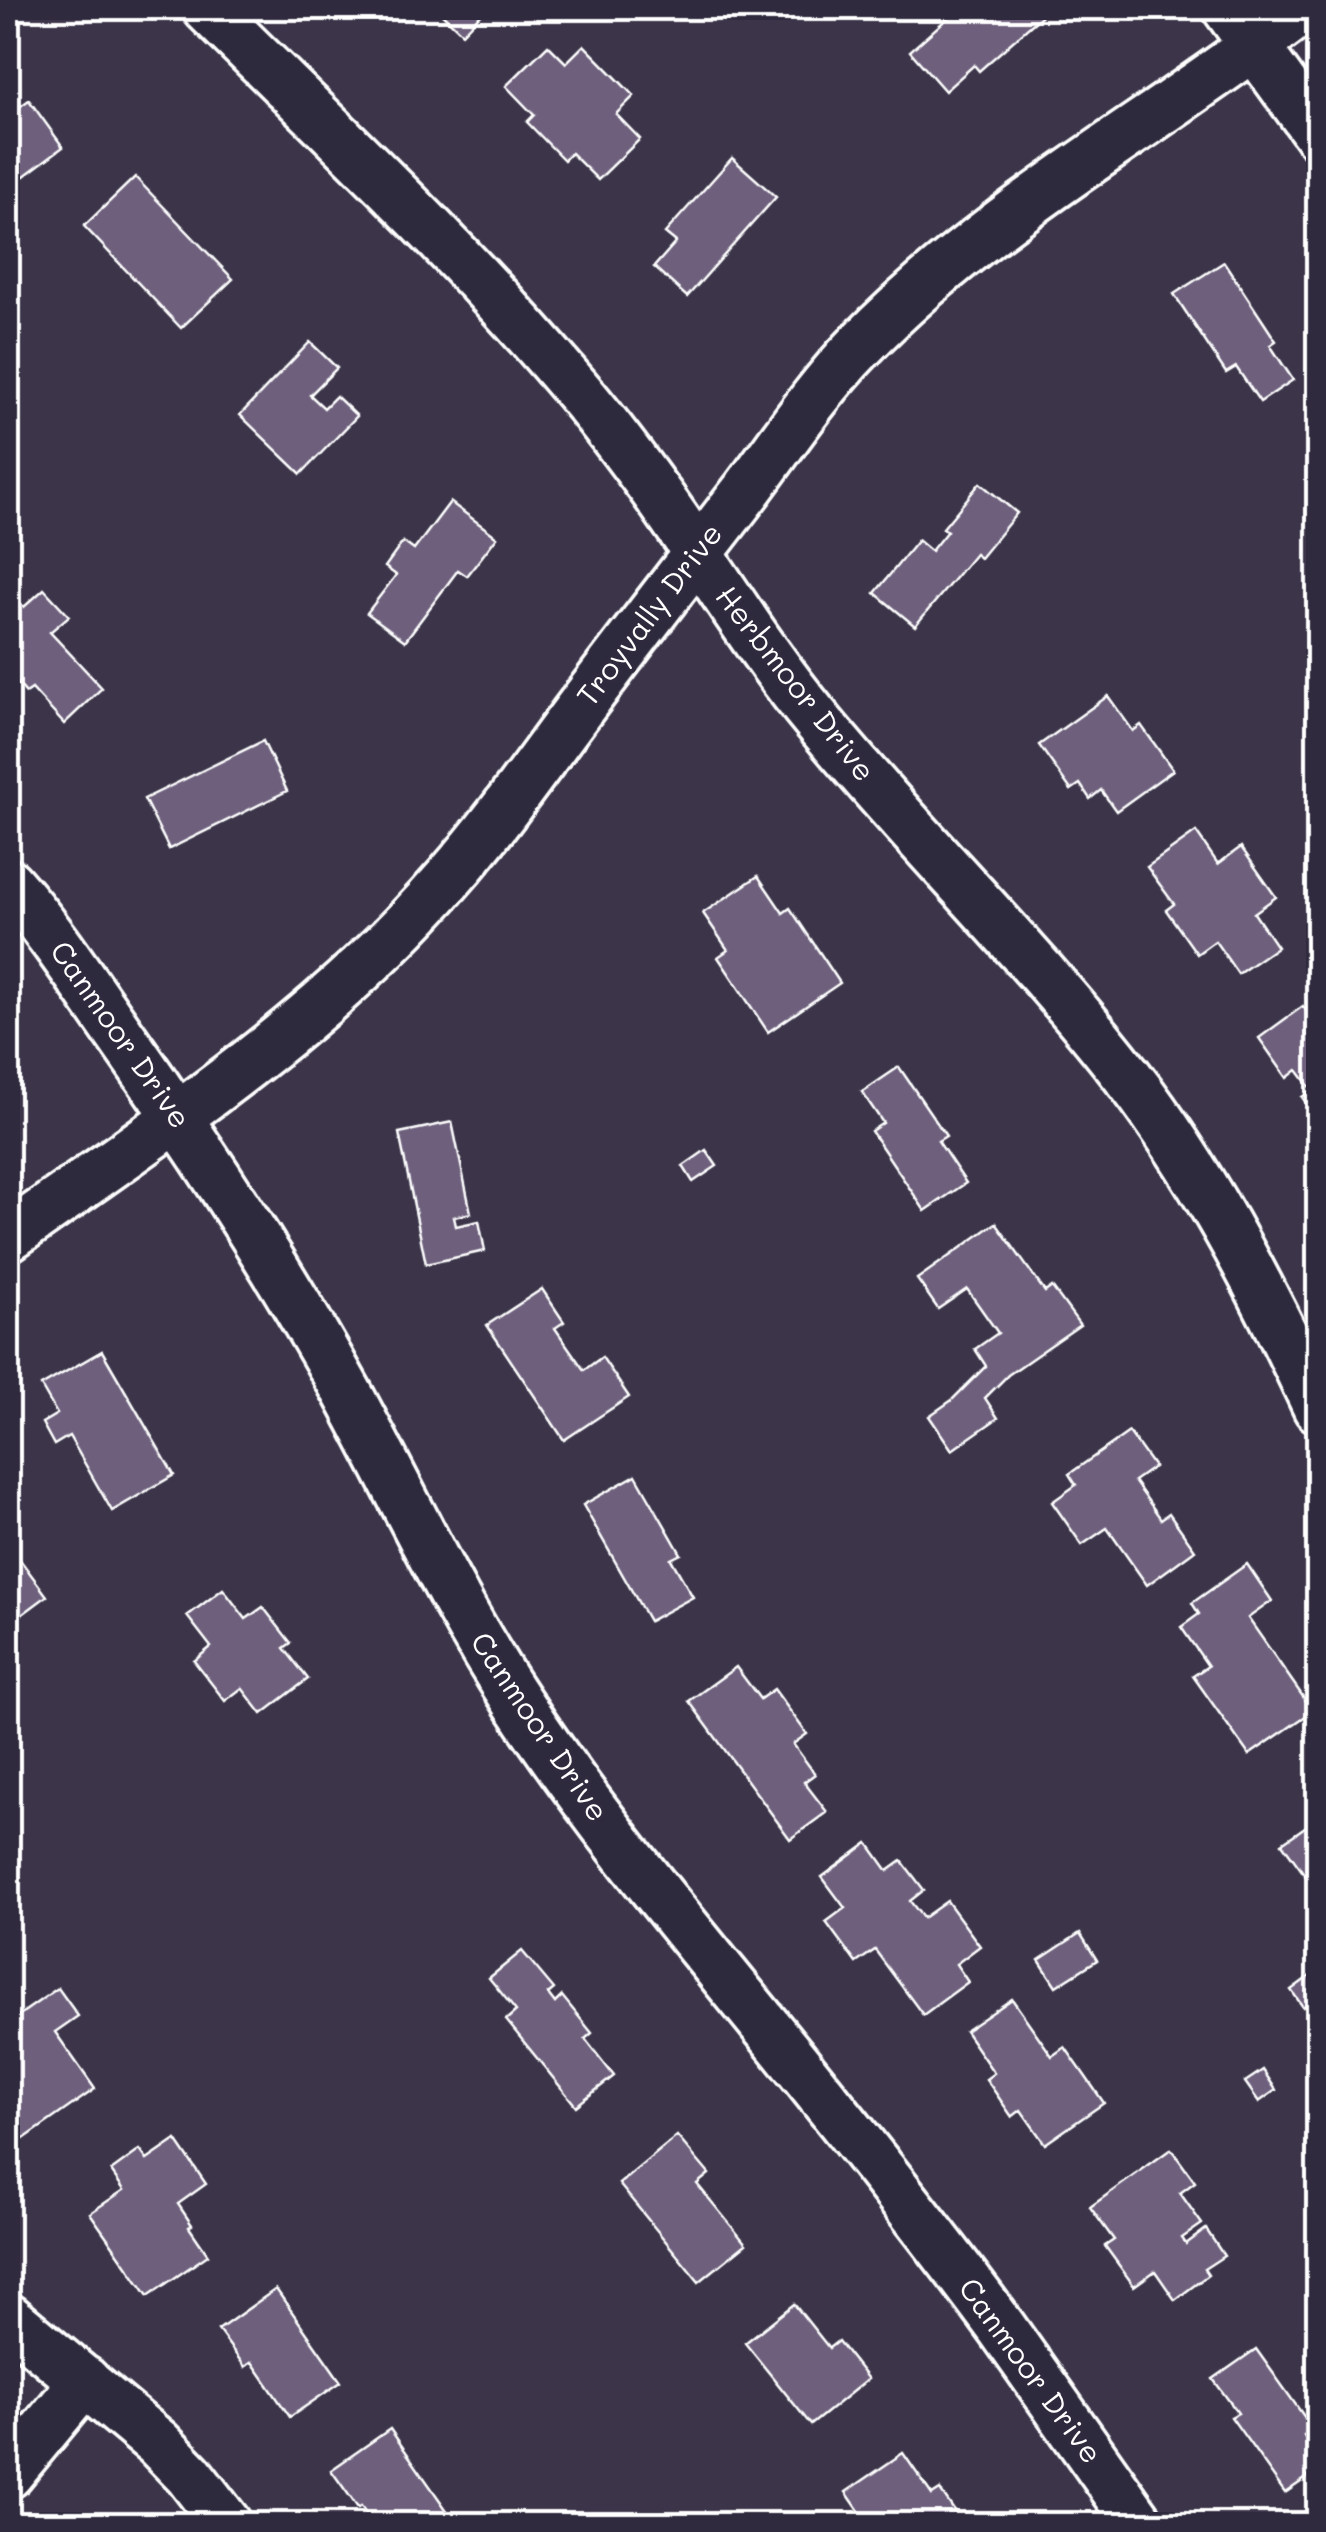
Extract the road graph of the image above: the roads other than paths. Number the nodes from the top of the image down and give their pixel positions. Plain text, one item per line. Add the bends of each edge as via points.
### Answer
1 (207, 8) edge
2 (1227, 8) edge
3 (1305, 8) edge
4 (1256, 46) junction
5 (1318, 134) edge
6 (697, 553) junction
7 (8, 883) edge
8 (178, 1116) junction
9 (8, 1237) edge
10 (1318, 1408) edge
11 (8, 2318) edge
12 (85, 2382) junction
13 (8, 2474) edge
14 (227, 2524) edge
15 (1140, 2524) edge

1 - 6 street, Herbmoor Drive via 490,292 610,432
2 - 4 street
3 - 4 street, Troyvally Drive
4 - 5 street
4 - 6 street, Troyvally Drive via 1015,214 912,295 854,351
6 - 8 street, Troyvally Drive via 450,877 335,992
6 - 10 street, Herbmoor Drive via 812,715 1142,1096 1218,1210
7 - 8 street, Canmoor Drive
8 - 9 street, Troyvally Drive
8 - 15 street, Canmoor Drive via 296,1304 468,1619 556,1761 942,2249
11 - 12 street
12 - 13 street
12 - 14 street via 158,2443

